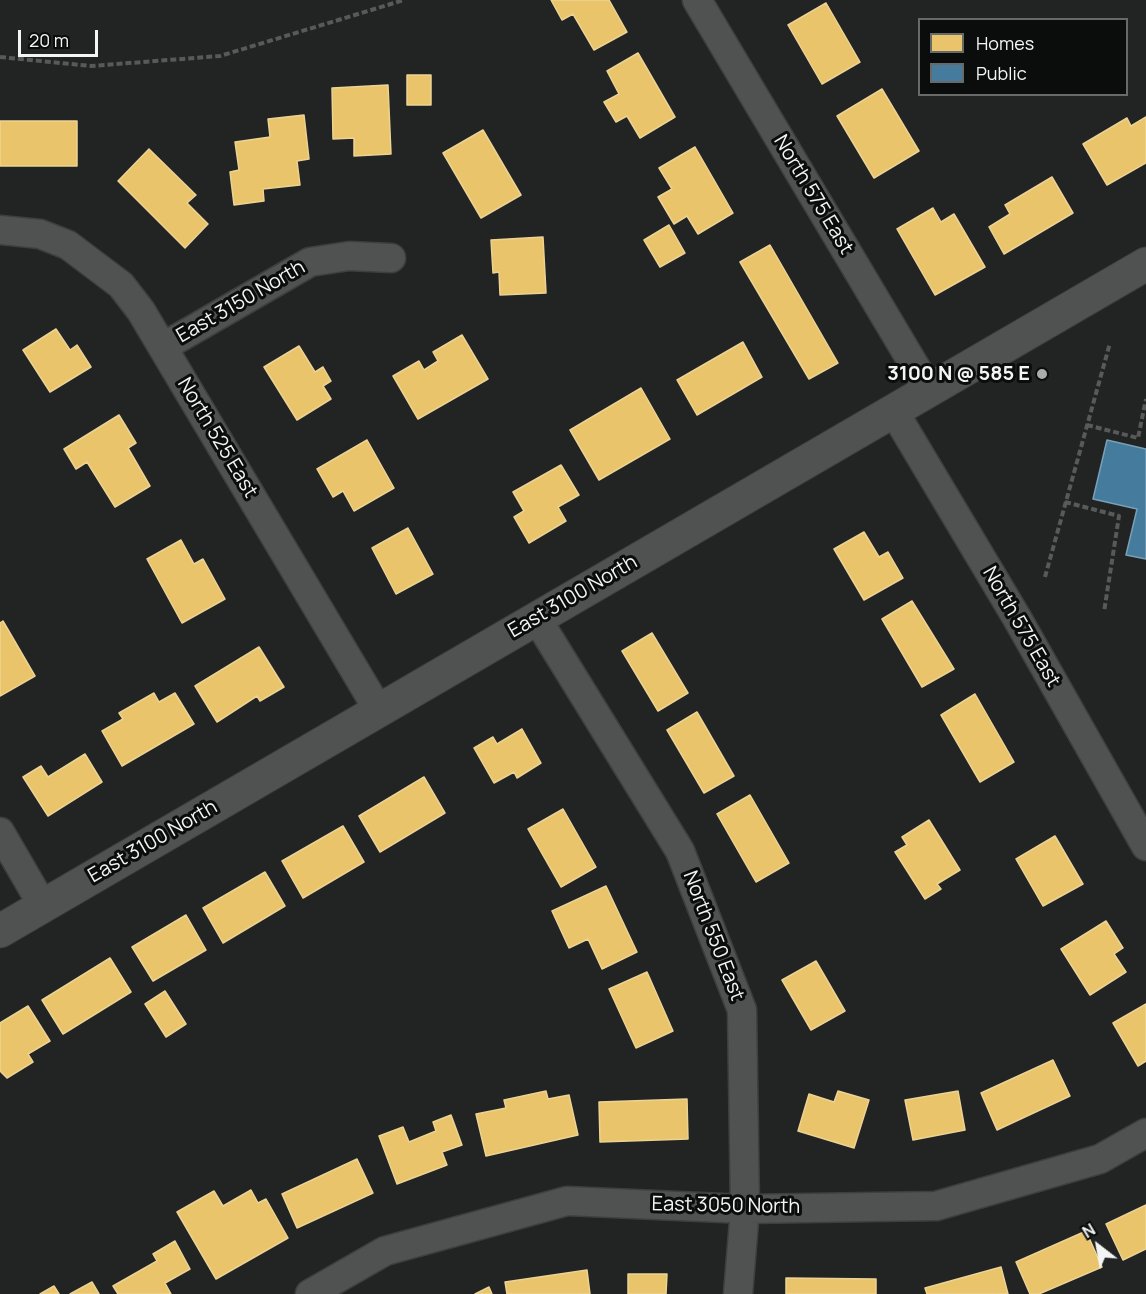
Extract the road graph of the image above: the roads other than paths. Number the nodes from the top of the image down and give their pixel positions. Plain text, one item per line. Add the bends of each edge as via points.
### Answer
1 (696, 0) edge
2 (0, 230) edge
3 (391, 258) dead end
4 (1146, 264) edge
5 (163, 347) junction
6 (929, 390) junction
7 (893, 410) junction
8 (537, 619) junction
9 (379, 711) junction
10 (0, 832) edge
11 (1146, 846) edge
12 (43, 906) junction
13 (0, 931) edge
14 (1146, 1133) edge
15 (745, 1209) junction
16 (310, 1294) edge
17 (738, 1294) edge

1 - 6 street, North 575 East
2 - 5 street, North 525 East via 40,234 68,245 96,263 121,285
3 - 5 street, East 3150 North via 350,256 310,262
4 - 6 main road, East 3100 North
5 - 9 street, North 525 East
6 - 7 main road, East 3100 North
7 - 8 main road, East 3100 North
7 - 11 street, North 575 East
8 - 9 main road, East 3100 North
8 - 15 street, North 550 East via 680,851 742,1010
9 - 12 main road, East 3100 North
10 - 12 street
12 - 13 main road, East 3100 North
14 - 15 street, East 3050 North via 1100,1159 936,1206
15 - 16 street, East 3050 North via 567,1201 385,1251
15 - 17 street, North 550 East

